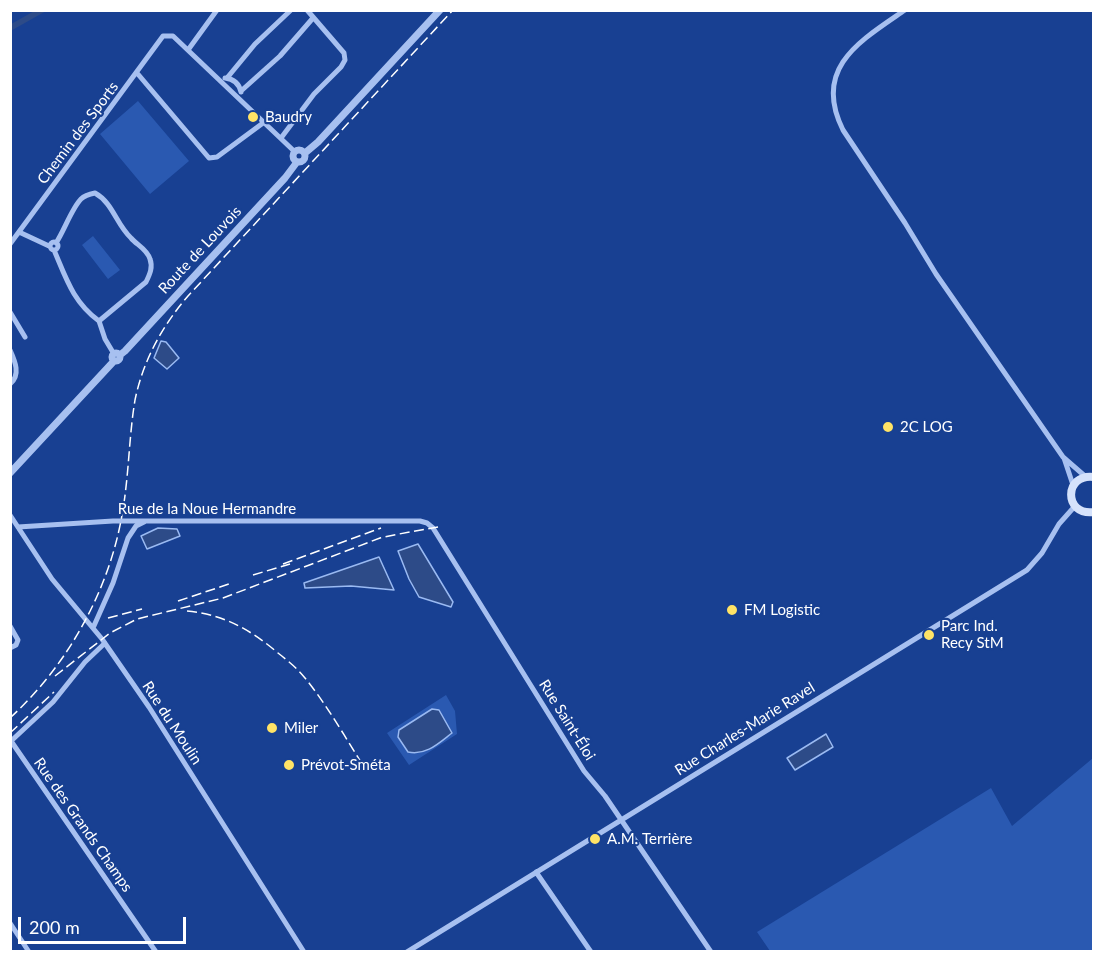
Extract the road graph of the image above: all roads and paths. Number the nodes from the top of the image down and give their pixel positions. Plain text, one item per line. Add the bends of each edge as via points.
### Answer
1 (217, 10) edge
2 (291, 10) edge
3 (307, 10) edge
4 (440, 10) edge
5 (905, 10) edge
6 (313, 18) junction
7 (188, 50) junction
8 (137, 73) junction
9 (217, 76) junction
10 (226, 78) junction
11 (241, 91) junction
12 (242, 100) junction
13 (263, 123) junction
14 (281, 138) junction
15 (295, 152) junction
16 (304, 153) junction
17 (297, 162) junction
18 (20, 232) junction
19 (10, 244) edge
20 (52, 248) junction
21 (10, 312) edge
22 (99, 321) junction
23 (24, 337) dead end
24 (10, 350) edge
25 (116, 356) junction
26 (10, 384) edge
27 (1063, 457) junction
28 (10, 461) edge
29 (13, 471) edge
30 (1090, 477) edge
31 (1073, 485) junction
32 (1075, 506) junction
33 (1093, 513) edge
34 (10, 515) edge
35 (396, 520) joint
36 (149, 521) junction
37 (18, 527) junction
38 (10, 626) edge
39 (93, 628) junction
40 (105, 643) junction
41 (10, 648) edge
42 (11, 741) edge
43 (620, 820) junction
44 (536, 872) junction
45 (10, 923) edge
46 (29, 951) edge
47 (156, 951) edge
48 (304, 951) edge
49 (407, 951) edge
50 (591, 951) edge
51 (711, 951) edge

1 - 7 street
2 - 10 street
3 - 6 street
4 - 16 street
5 - 27 street via 866,36 844,60 833,87 836,115 936,274
6 - 11 street via 280,56
6 - 14 street via 344,53 345,63 314,94
7 - 8 street, Chemin des Sports via 173,36 163,36
7 - 9 street
8 - 13 street via 209,158 217,158
8 - 18 street, Chemin des Sports
9 - 10 street
9 - 12 street
10 - 11 street via 233,79
11 - 12 street
12 - 13 street
13 - 14 street
14 - 15 street
15 - 16 street
15 - 17 street
16 - 17 street via 304,160
17 - 25 street, Route de Louvois
18 - 19 street, Chemin des Sports
18 - 20 street
20 - 22 street via 71,291
20 - 22 street via 58,246 56,243 82,198 95,193 150,257 151,273 146,282
21 - 23 street
22 - 25 street
24 - 26 street via 17,375
25 - 29 street, Route de Louvois
27 - 30 street
27 - 31 street
28 - 29 street
30 - 31 main road
31 - 32 main road via 1071,496
32 - 33 main road
32 - 43 street, Rue Charles-Marie Ravel via 1026,570
34 - 37 street, Rue du Moulin
35 - 36 street, Rue de la Noue Hermandre
35 - 43 street, Rue Saint-Éloi via 424,522 433,528 584,771
36 - 37 street, Rue de la Noue Hermandre
36 - 39 street via 136,526 128,538
37 - 39 street, Rue du Moulin via 52,579
38 - 41 street via 18,640
39 - 40 street, Rue du Moulin
40 - 42 street via 53,702
40 - 48 street, Rue du Moulin
42 - 47 street, Rue des Grands Champs
43 - 44 street, Rue Charles-Marie Ravel
43 - 51 street, Rue Saint-Éloi
44 - 49 street, Rue Charles-Marie Ravel
44 - 50 street
45 - 46 street

